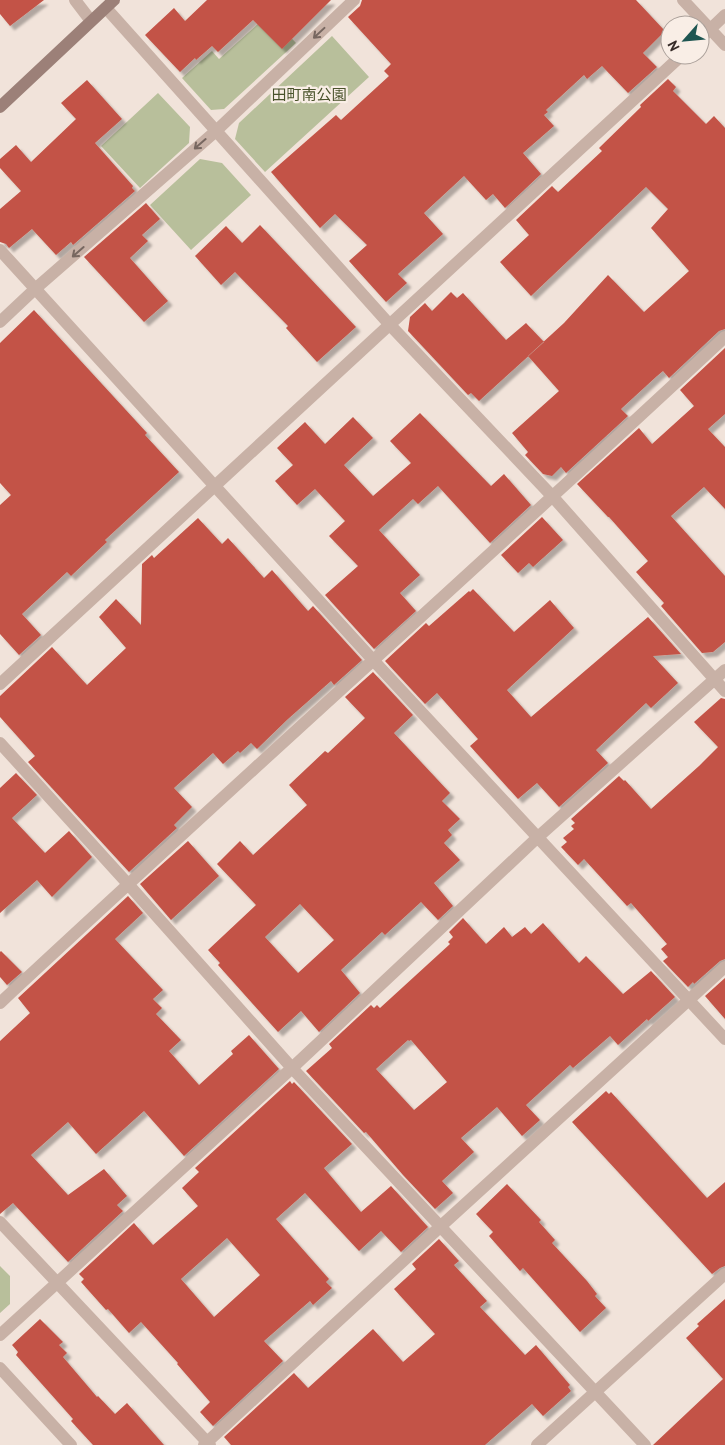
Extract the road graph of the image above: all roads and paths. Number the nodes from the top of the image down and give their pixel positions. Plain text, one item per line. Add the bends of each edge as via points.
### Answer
1 (75, 0) edge
2 (354, 0) edge
3 (683, 0) edge
4 (110, 4) edge
5 (697, 15) edge
6 (725, 15) edge
7 (91, 21) junction
8 (710, 29) joint
9 (725, 45) edge
10 (671, 65) edge
11 (0, 107) edge
12 (216, 131) junction
13 (0, 250) edge
14 (35, 289) junction
15 (0, 322) edge
16 (390, 326) junction
17 (725, 337) edge
18 (215, 487) junction
19 (553, 496) junction
20 (373, 660) junction
21 (725, 670) edge
22 (715, 680) junction
23 (0, 684) edge
24 (725, 691) edge
25 (0, 743) edge
26 (538, 837) junction
27 (128, 884) junction
28 (725, 967) edge
29 (689, 1000) junction
30 (0, 1004) edge
31 (725, 1039) edge
32 (292, 1068) junction
33 (0, 1222) edge
34 (441, 1226) junction
35 (725, 1274) edge
36 (56, 1283) junction
37 (0, 1335) edge
38 (0, 1368) edge
39 (595, 1392) junction
40 (207, 1444) edge
41 (72, 1445) edge
42 (537, 1445) edge
43 (645, 1445) edge

1 - 7 street
2 -> 12 street
3 - 5 street
4 - 7 main road
4 - 12 street
6 - 8 street
7 - 11 main road
8 - 9 street
10 - 16 street
12 -> 14 street
12 - 16 street
13 - 14 street
14 - 15 street
14 - 18 street
16 - 18 street
16 - 19 street
17 - 19 street
18 - 20 street
18 - 23 street
19 - 20 street
19 - 22 street
20 - 26 street
20 - 27 street
21 - 22 street
22 - 24 street
22 - 26 street
25 - 27 street
26 - 29 street
26 - 32 street
27 - 30 street
27 - 32 street
28 - 29 street
29 - 31 street
29 - 34 street
32 - 34 street
32 - 36 street
33 - 36 street
34 - 39 street
34 - 40 street
35 - 39 street
36 - 37 street
36 - 40 street
38 - 41 street
39 - 42 street
39 - 43 street

